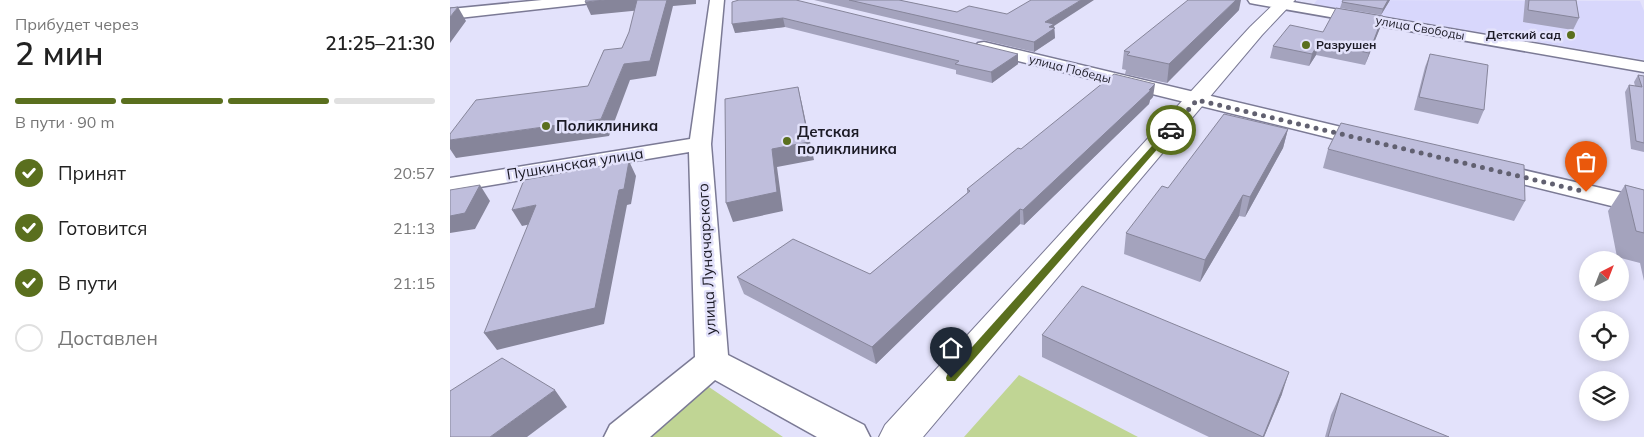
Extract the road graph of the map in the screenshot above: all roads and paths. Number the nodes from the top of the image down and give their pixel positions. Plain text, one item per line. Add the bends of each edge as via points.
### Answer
1 (584, 0) edge
2 (717, 0) edge
3 (1255, 0) edge
4 (1284, 2) edge
5 (450, 14) edge
6 (968, 43) edge
7 (1644, 67) edge
8 (1197, 100) junction
9 (700, 144) junction
10 (1391, 146) edge
11 (1469, 164) edge
12 (450, 185) edge
13 (1644, 206) edge
14 (712, 362) junction
15 (623, 437) edge
16 (851, 437) edge
17 (899, 437) edge

1 - 5 street
2 - 9 street, улица Луначарского
3 - 4 street, улица Свободы
4 - 7 street, улица Свободы
4 - 8 main road
6 - 8 street, улица Победы
8 - 10 street, улица Победы
8 - 17 main road
9 - 12 street, Пушкинская улица
9 - 14 street, улица Луначарского
11 - 13 street
14 - 15 street
14 - 16 street

